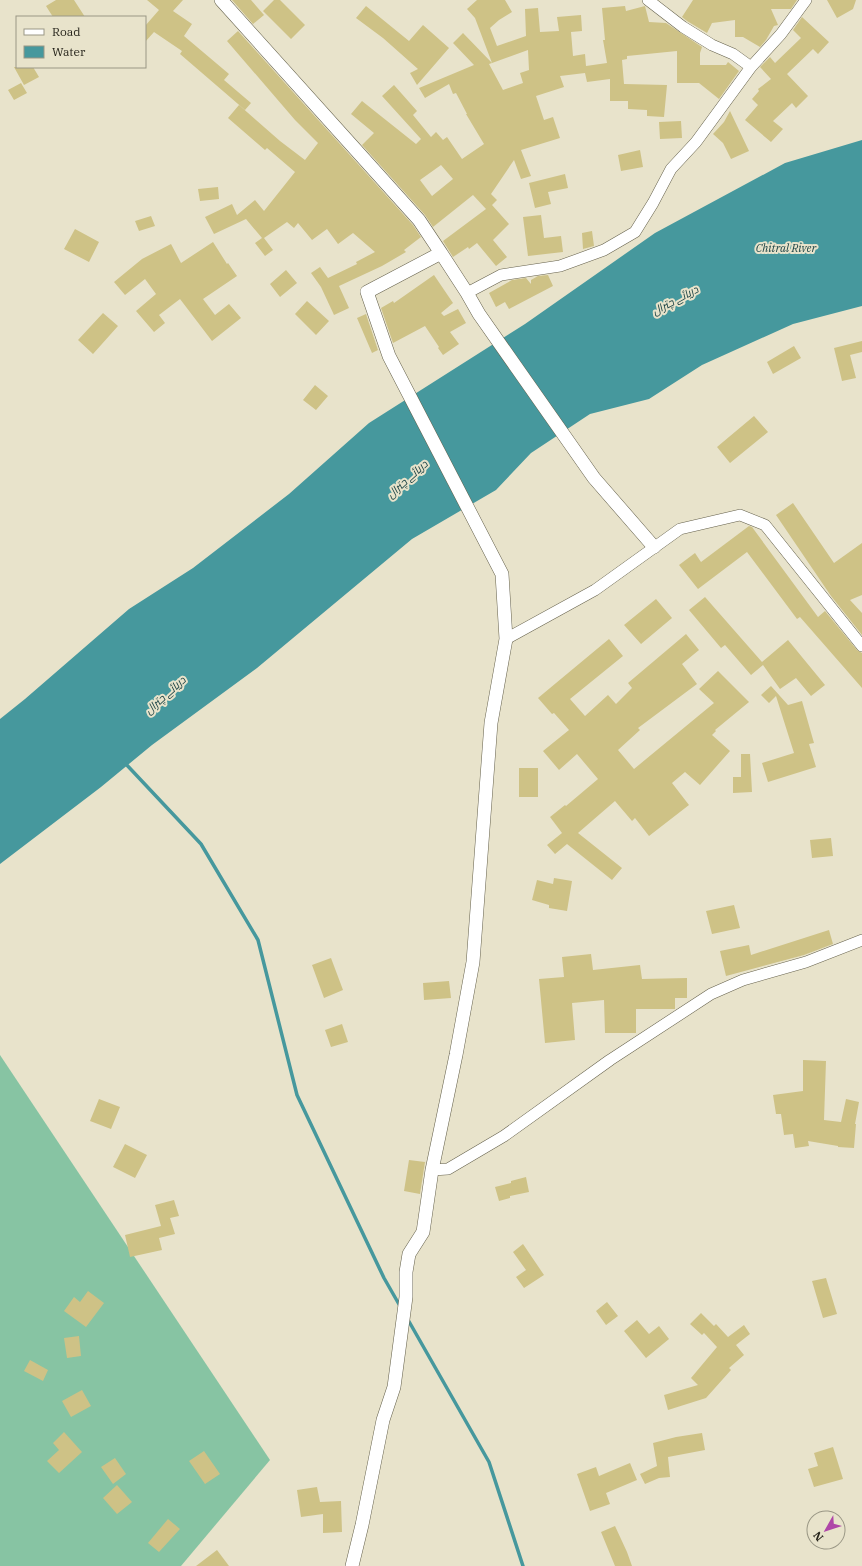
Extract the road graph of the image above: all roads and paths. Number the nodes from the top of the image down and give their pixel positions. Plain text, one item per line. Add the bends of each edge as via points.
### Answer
1 (221, 0) edge
2 (648, 0) edge
3 (806, 0) edge
4 (751, 67) junction
5 (441, 253) junction
6 (467, 293) junction
7 (654, 547) junction
8 (506, 639) junction
9 (862, 646) edge
10 (862, 940) edge
11 (432, 1170) junction
12 (352, 1566) edge

1 - 5 street via 419,220
2 - 4 street via 683,27 712,45 733,54
3 - 4 street via 781,34
4 - 6 street via 696,142 671,169 635,232 604,250 560,266 501,275
5 - 6 street
5 - 8 street via 367,292 389,356 502,574
6 - 7 street via 594,478
7 - 8 street via 595,590
7 - 9 street via 680,529 740,515 765,525
8 - 11 street via 491,723 473,962
10 - 11 street via 806,962 743,980 711,994 610,1060 504,1136 448,1169
11 - 12 street via 423,1232 409,1254 394,1386 383,1420

